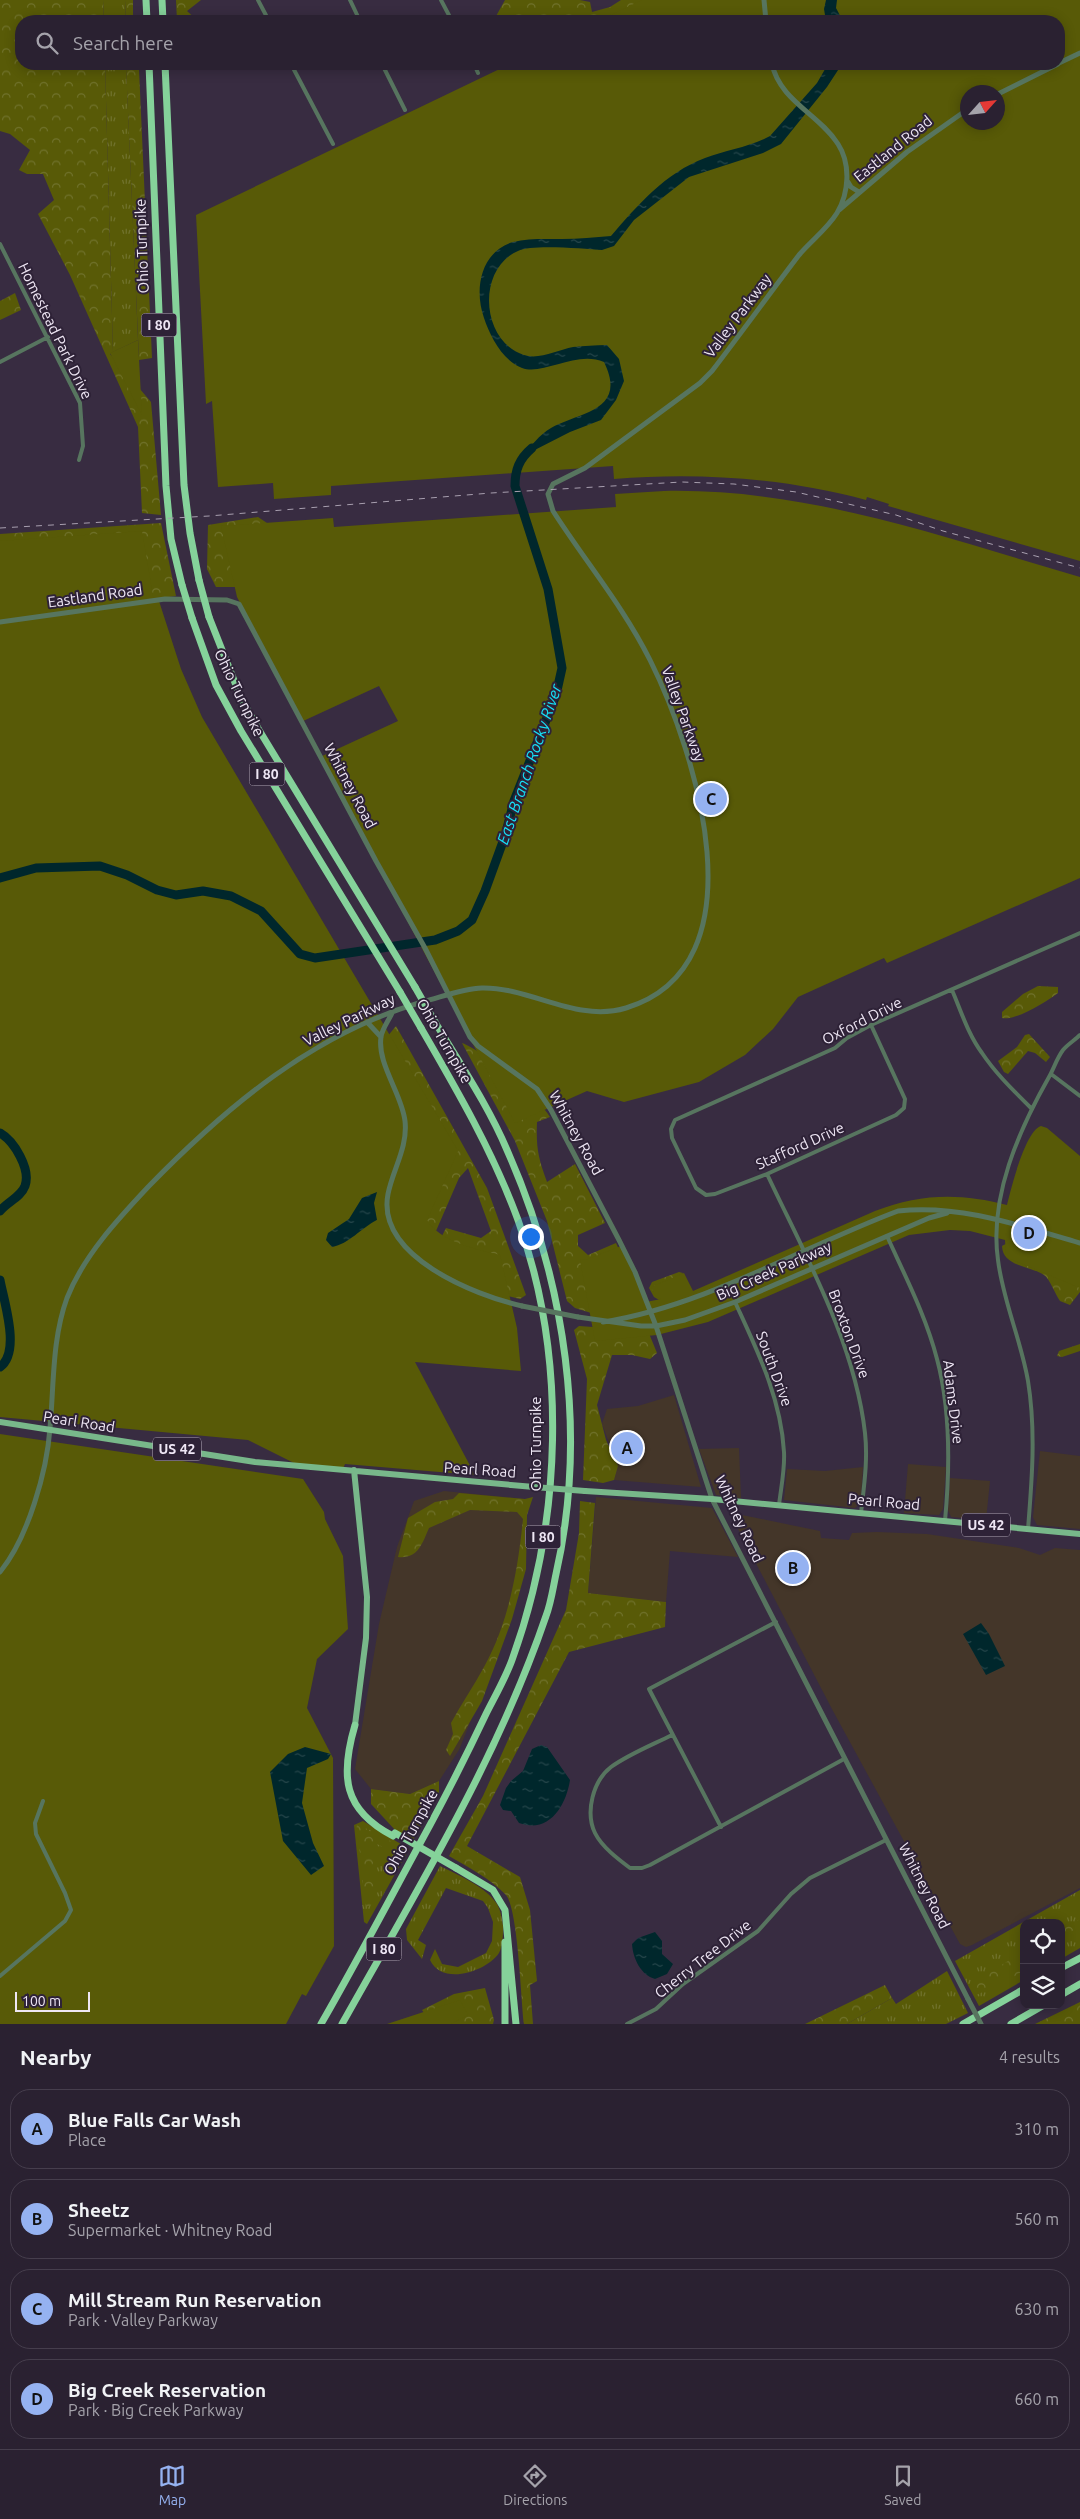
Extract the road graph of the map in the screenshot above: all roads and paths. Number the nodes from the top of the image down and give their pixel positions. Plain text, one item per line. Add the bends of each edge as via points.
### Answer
1 (146, 0) edge
2 (162, 0) edge
3 (258, 0) edge
4 (350, 0) edge
5 (441, 0) edge
6 (764, 0) edge
7 (147, 15) edge
8 (163, 15) edge
9 (266, 15) edge
10 (357, 15) edge
11 (449, 15) edge
12 (765, 15) edge
13 (1080, 53) edge
14 (1065, 60) edge
15 (149, 70) edge
16 (165, 70) edge
17 (294, 70) edge
18 (385, 70) edge
19 (477, 70) edge
20 (774, 70) edge
21 (1046, 70) edge
22 (478, 73) dead end
23 (1005, 90) edge
24 (405, 110) dead end
25 (960, 114) edge
26 (333, 144) dead end
27 (848, 182) junction
28 (859, 192) junction
29 (837, 212) junction
30 (0, 244) edge
31 (6, 256) junction
32 (0, 259) edge
33 (48, 338) junction
34 (0, 362) edge
35 (78, 460) dead end
36 (194, 598) joint
37 (0, 622) edge
38 (1080, 933) edge
39 (952, 990) junction
40 (448, 994) junction
41 (392, 1012) junction
42 (368, 1022) junction
43 (871, 1026) junction
44 (1080, 1035) edge
45 (381, 1037) junction
46 (1051, 1074) junction
47 (1080, 1096) edge
48 (1031, 1108) junction
49 (681, 1116) joint
50 (767, 1174) junction
51 (950, 1212) junction
52 (997, 1219) junction
53 (887, 1236) junction
54 (1080, 1243) edge
55 (804, 1251) junction
56 (811, 1268) junction
57 (735, 1302) junction
58 (650, 1311) junction
59 (603, 1322) junction
60 (656, 1326) junction
61 (0, 1422) edge
62 (50, 1430) junction
63 (354, 1470) junction
64 (712, 1499) junction
65 (779, 1505) junction
66 (862, 1512) junction
67 (945, 1521) junction
68 (1028, 1529) junction
69 (1080, 1534) edge
70 (0, 1572) edge
71 (776, 1622) junction
72 (355, 1725) joint
73 (672, 1734) junction
74 (844, 1760) junction
75 (43, 1801) dead end
76 (721, 1828) junction
77 (886, 1840) junction
78 (455, 1869) junction
79 (1080, 1958) edge
80 (1065, 1966) edge
81 (0, 1976) edge
82 (1080, 1984) edge
83 (1020, 1992) edge
84 (1065, 1993) edge
85 (1037, 2009) edge
86 (321, 2024) edge
87 (342, 2024) edge
88 (505, 2024) edge
89 (516, 2024) edge
90 (627, 2024) edge
91 (963, 2024) edge
92 (981, 2024) edge
93 (1011, 2024) edge

1 - 7 highway
2 - 8 highway
3 - 9 street
4 - 10 street
5 - 11 street
6 - 12 street
13 - 14 street
15 - 86 highway, Ohio Turnpike / I 80, bridge via 166,486 171,539 192,618 216,685 240,731 400,992 476,1124 519,1222 546,1336 550,1388 550,1496 529,1605 511,1662 454,1780
16 - 87 highway, Ohio Turnpike / I 80, bridge via 184,485 190,533 209,617 254,722 415,987 506,1148 530,1207 550,1272 569,1385 569,1496 562,1550 547,1615 481,1771
17 - 26 street
18 - 24 street
19 - 22 street
20 - 27 street, Valley Parkway via 781,86 793,101 826,129 844,154
21 - 23 street
25 - 28 street, Eastland Road via 922,140
27 - 28 street
27 - 29 street, Valley Parkway
28 - 29 street, Eastland Road
29 - 40 street, Valley Parkway via 799,255 700,384 585,468 553,484 548,494 552,511 629,622 663,688 678,728 696,791 709,866 706,910 693,952 666,989 643,1002 611,1012 580,1010 510,990 481,988
30 - 31 street, Homestead Park Drive
31 - 32 street
31 - 33 street, Homestead Park Drive
33 - 34 street
33 - 35 street, Homestead Park Drive via 80,403 83,446
36 - 37 street, Eastland Road
36 - 40 street, Whitney Road via 239,604
38 - 39 street, Oxford Drive
39 - 43 street, Oxford Drive
39 - 48 street via 981,1052
40 - 41 street, Valley Parkway
40 - 58 street, Whitney Road via 470,1037 537,1090 551,1110 635,1272
41 - 42 street, Valley Parkway
41 - 45 street
42 - 45 street
42 - 62 street, Valley Parkway via 301,1058 229,1110 147,1188 94,1249 79,1273 61,1317
43 - 49 street, Oxford Drive via 835,1048
43 - 50 street, Stafford Drive via 905,1100 904,1108 896,1115
44 - 46 street via 1063,1050
45 - 59 street, Big Creek Parkway, bridge via 385,1064 405,1122 404,1145 387,1195 387,1210 394,1234 415,1258 486,1295 522,1306
46 - 47 street
46 - 48 street
48 - 52 street via 1003,1185
49 - 50 street, Stafford Drive via 674,1120 672,1138 696,1188 706,1195
50 - 55 street, Broxton Drive
51 - 52 street, Big Creek Parkway
51 - 53 street, Big Creek Parkway
51 - 55 street, Big Creek Parkway via 898,1211
52 - 54 street, Big Creek Parkway
52 - 68 street via 998,1260 1021,1346 1032,1417
53 - 56 street, Big Creek Parkway
53 - 67 street, Adams Drive via 918,1303 938,1360 948,1427
55 - 56 street, Broxton Drive
55 - 58 street, Big Creek Parkway via 711,1290
56 - 57 street, Big Creek Parkway
56 - 66 street, Broxton Drive via 851,1365 860,1399 866,1468
57 - 60 street, Big Creek Parkway via 701,1315
57 - 65 street, South Drive via 759,1352 781,1422 784,1454
58 - 59 street, Big Creek Parkway
58 - 60 street, Whitney Road
59 - 60 street, Big Creek Parkway
60 - 64 street, Whitney Road
61 - 62 main road, Pearl Road / US 42
62 - 63 main road, Pearl Road / US 42 via 255,1462
62 - 70 street, Valley Parkway via 37,1496 21,1535
63 - 64 main road, Pearl Road / US 42, bridge via 585,1492
63 - 72 main road via 367,1597 366,1638
64 - 65 main road, Pearl Road / US 42
64 - 71 street, Whitney Road
65 - 66 main road, Pearl Road / US 42
66 - 67 main road, Pearl Road / US 42
67 - 68 main road, Pearl Road / US 42
68 - 69 main road, Pearl Road / US 42
71 - 73 street via 649,1689
71 - 74 street, Whitney Road
72 - 78 highway, bridge via 347,1771 348,1789 360,1813 371,1823
73 - 76 street
73 - 76 street via 612,1766 599,1779 592,1809 595,1833 624,1864 635,1869 650,1865
74 - 76 street via 766,1800
74 - 77 street, Whitney Road
75 - 81 street via 35,1823 36,1834 71,1910 65,1922
77 - 90 street, Cherry Tree Drive via 810,1878 758,1931 677,1989 656,2009
77 - 92 street, Whitney Road, bridge
78 - 88 highway via 493,1896 503,1916
78 - 89 highway via 493,1890 505,1910
79 - 80 highway
82 - 84 highway
83 - 91 highway
85 - 93 highway

